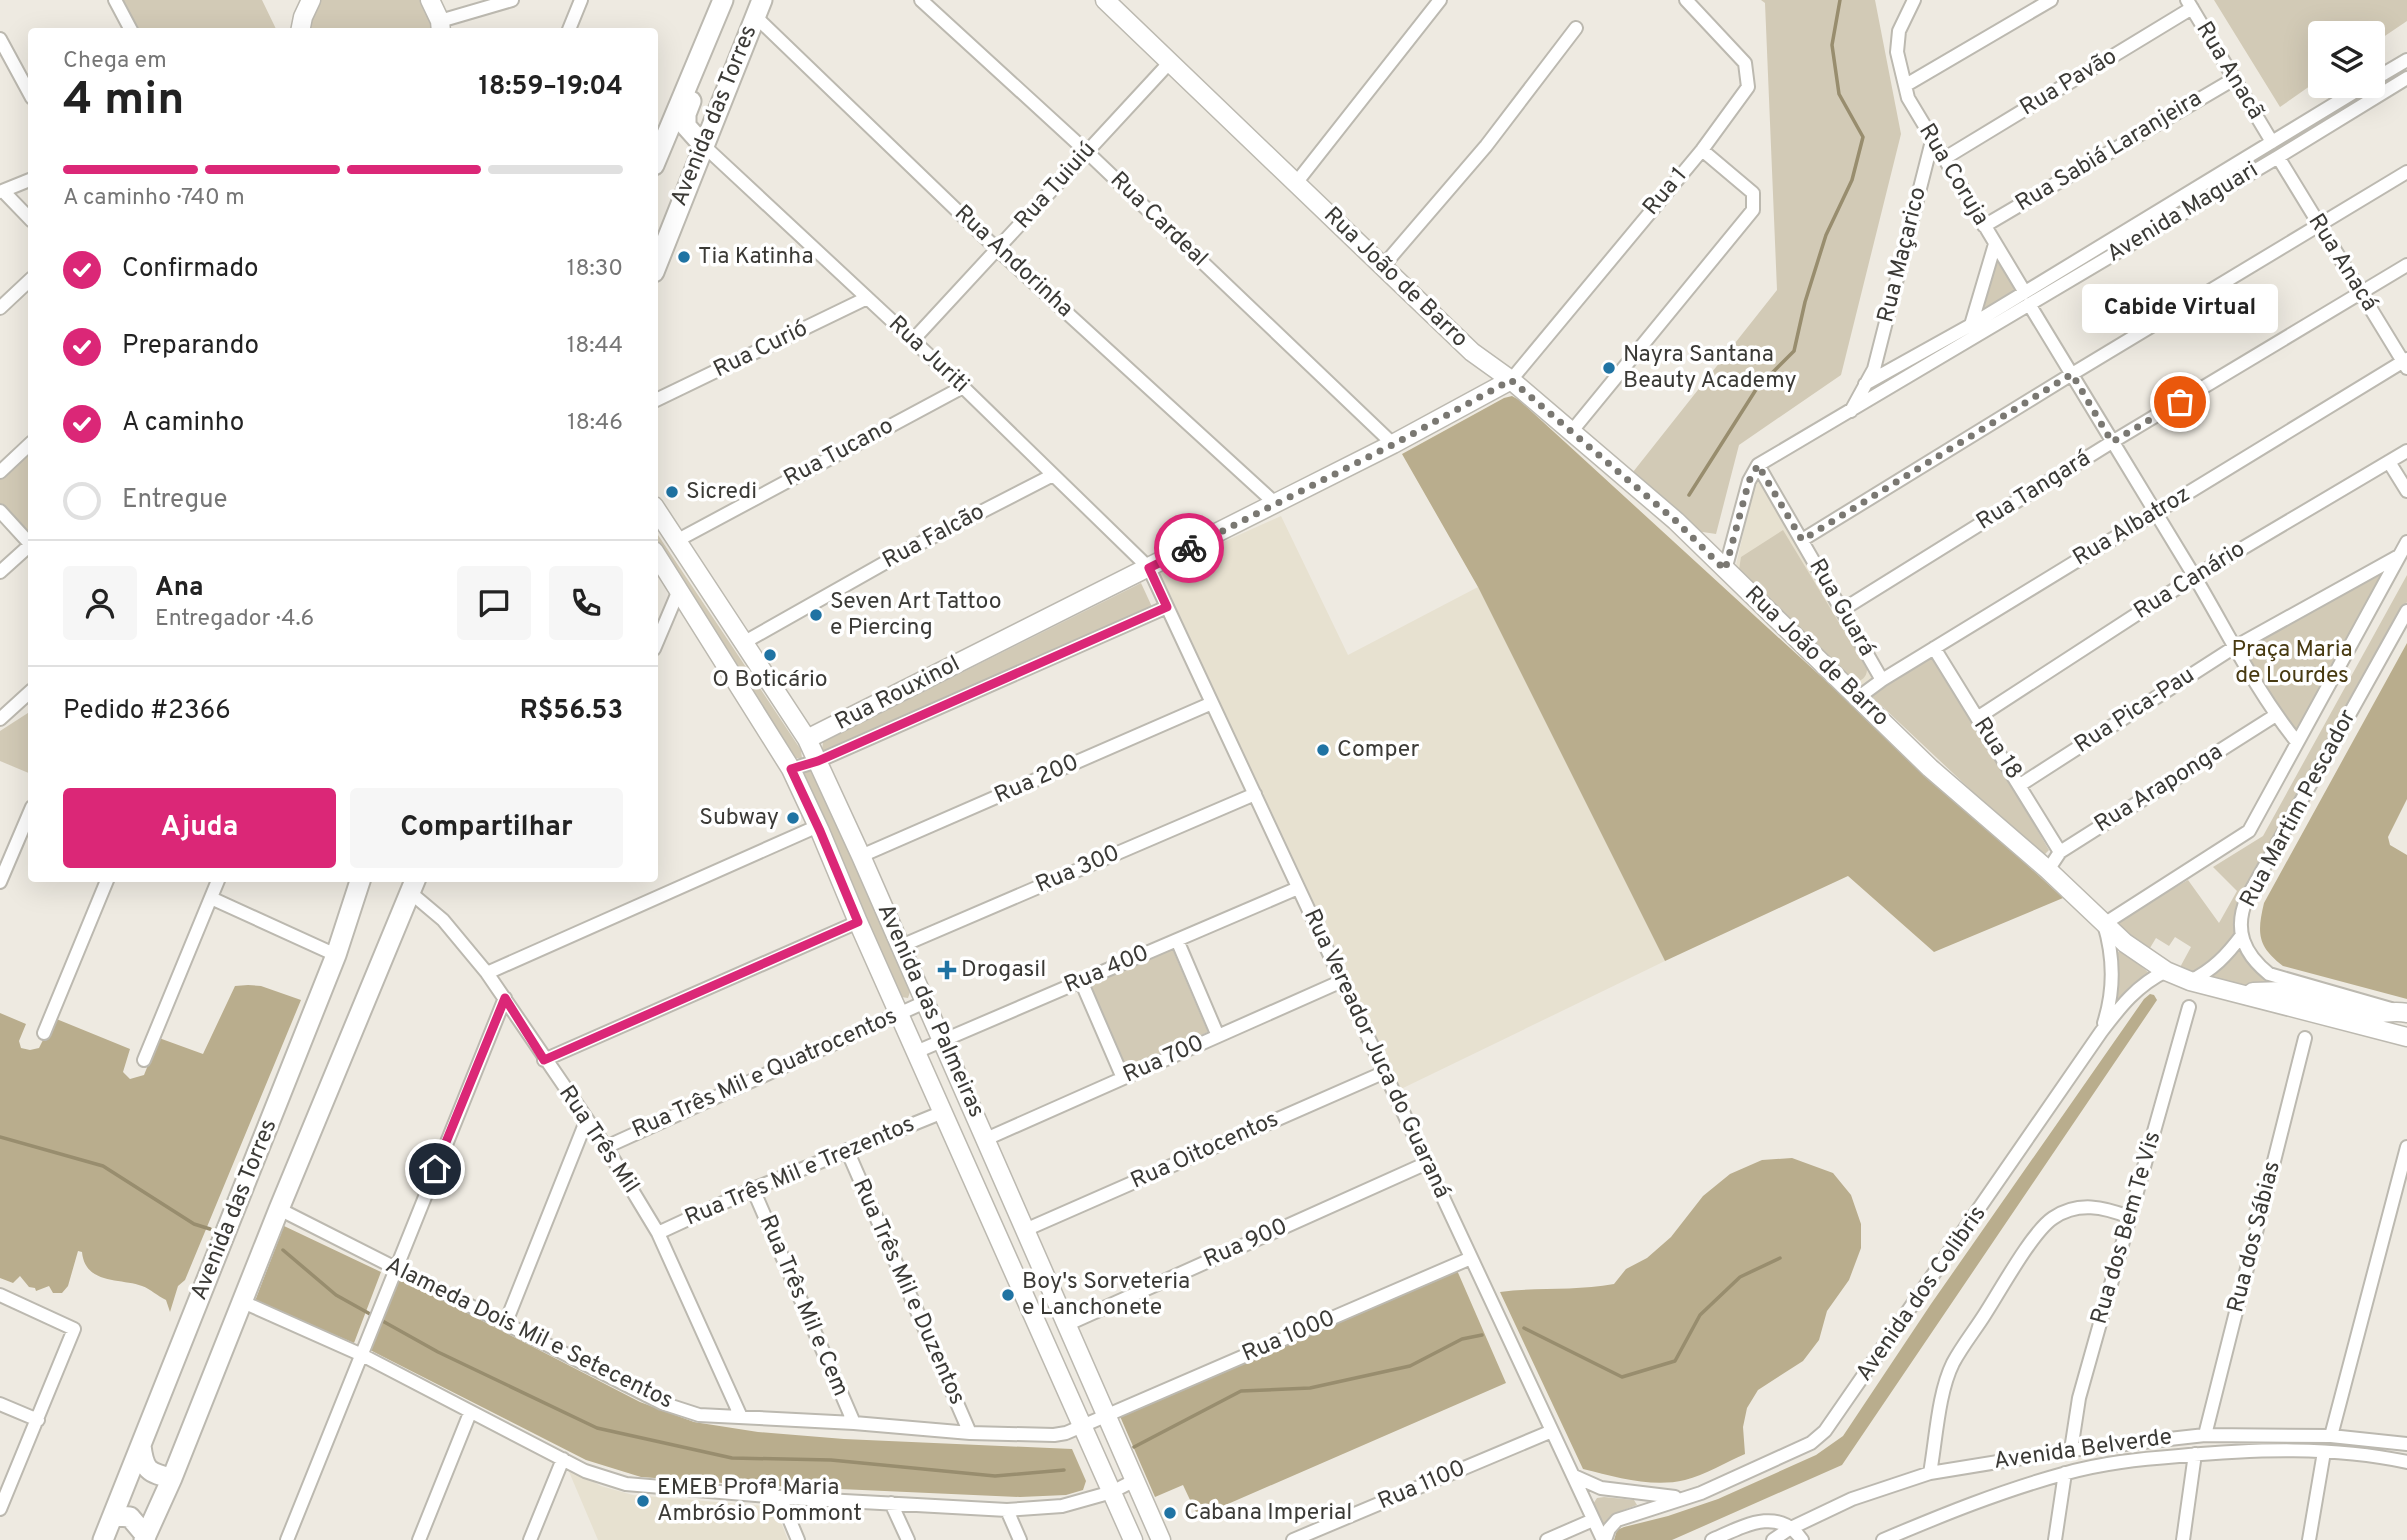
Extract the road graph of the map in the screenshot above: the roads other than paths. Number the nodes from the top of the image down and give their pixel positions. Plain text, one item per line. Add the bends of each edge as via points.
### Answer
1 (115, 0) edge
2 (312, 0) edge
3 (430, 0) edge
4 (510, 0) edge
5 (581, 0) edge
6 (921, 0) edge
7 (1105, 0) edge
8 (1440, 0) edge
9 (1686, 0) edge
10 (1914, 0) edge
11 (2051, 0) edge
12 (722, 3) edge
13 (2189, 4) edge
14 (758, 8) edge
15 (441, 26) edge
16 (130, 28) edge
17 (301, 28) edge
18 (570, 28) edge
19 (1576, 28) dead end
20 (0, 39) edge
21 (2407, 60) edge
22 (1170, 62) junction
23 (2385, 73) edge
24 (2407, 78) edge
25 (2234, 79) junction
26 (1906, 85) junction
27 (28, 91) edge
28 (2344, 98) edge
29 (1932, 141) junction
30 (2272, 142) junction
31 (703, 145) junction
32 (1702, 150) junction
33 (1087, 152) junction
34 (658, 155) edge
35 (2278, 157) junction
36 (1945, 158) junction
37 (2407, 172) edge
38 (28, 180) edge
39 (1296, 183) junction
40 (2, 192) edge
41 (28, 217) edge
42 (1984, 226) junction
43 (2318, 226) junction
44 (1995, 244) junction
45 (998, 250) junction
46 (658, 261) edge
47 (2407, 265) edge
48 (1383, 266) junction
49 (28, 282) edge
50 (2024, 291) junction
51 (2361, 294) junction
52 (867, 298) junction
53 (2029, 304) junction
54 (0, 308) edge
55 (1971, 325) junction
56 (912, 340) junction
57 (2405, 363) edge
58 (1877, 372) junction
59 (2072, 374) junction
60 (1511, 380) junction
61 (1865, 384) junction
62 (963, 387) junction
63 (1885, 391) junction
64 (658, 399) edge
65 (1871, 400) junction
66 (1851, 412) junction
67 (1572, 431) junction
68 (2112, 442) junction
69 (1394, 444) junction
70 (28, 446) edge
71 (2407, 451) edge
72 (2389, 462) junction
73 (1758, 465) junction
74 (0, 472) edge
75 (1053, 475) junction
76 (2407, 491) edge
77 (1276, 504) junction
78 (0, 511) edge
79 (658, 512) edge
80 (2155, 513) junction
81 (678, 540) junction
82 (1802, 540) junction
83 (28, 542) edge
84 (2407, 542) edge
85 (28, 548) edge
86 (2402, 556) edge
87 (658, 557) edge
88 (1149, 568) junction
89 (1725, 570) junction
90 (0, 572) edge
91 (2194, 577) junction
92 (679, 590) junction
93 (1167, 607) junction
94 (1842, 610) junction
95 (2407, 611) edge
96 (658, 640) edge
97 (743, 643) junction
98 (1934, 648) junction
99 (2233, 648) junction
100 (1882, 680) junction
101 (28, 694) edge
102 (1859, 697) junction
103 (1212, 703) junction
104 (2276, 715) junction
105 (1977, 718) junction
106 (0, 719) edge
107 (807, 739) junction
108 (2297, 742) junction
109 (818, 761) junction
110 (791, 769) junction
111 (2020, 785) junction
112 (1255, 794) junction
113 (28, 825) edge
114 (818, 826) junction
115 (2060, 852) junction
116 (861, 856) junction
117 (2048, 870) junction
118 (0, 882) edge
119 (106, 882) edge
120 (217, 882) edge
121 (360, 882) edge
122 (413, 886) edge
123 (1298, 888) junction
124 (211, 898) junction
125 (858, 922) junction
126 (2104, 924) junction
127 (2242, 935) junction
128 (1177, 940) junction
129 (2125, 943) junction
130 (901, 946) junction
131 (335, 955) junction
132 (2112, 959) junction
133 (2156, 971) junction
134 (487, 973) junction
135 (1081, 981) junction
136 (1342, 981) junction
137 (2190, 981) junction
138 (2239, 994) junction
139 (505, 998) junction
140 (925, 1002) junction
141 (2189, 1007) dead end
142 (2403, 1012) edge
143 (900, 1013) junction
144 (2101, 1032) junction
145 (44, 1033) dead end
146 (1218, 1036) junction
147 (2407, 1037) edge
148 (2305, 1038) dead end
149 (942, 1041) junction
150 (916, 1052) junction
151 (144, 1060) dead end
152 (544, 1060) junction
153 (1385, 1072) junction
154 (1123, 1078) junction
155 (943, 1112) junction
156 (587, 1119) junction
157 (986, 1139) junction
158 (606, 1147) junction
159 (2407, 1147) edge
160 (847, 1150) junction
161 (1427, 1163) junction
162 (753, 1189) junction
163 (279, 1209) junction
164 (2129, 1217) junction
165 (1025, 1230) junction
166 (658, 1233) junction
167 (1471, 1258) junction
168 (394, 1267) junction
169 (0, 1295) edge
170 (243, 1302) junction
171 (506, 1322) junction
172 (1066, 1325) junction
173 (362, 1355) junction
174 (0, 1404) edge
175 (470, 1413) junction
176 (1107, 1415) junction
177 (741, 1417) junction
178 (38, 1420) junction
179 (853, 1423) junction
180 (1082, 1426) junction
181 (1552, 1431) junction
182 (970, 1433) junction
183 (2205, 1435) junction
184 (2331, 1436) junction
185 (2168, 1438) junction
186 (2380, 1440) junction
187 (2131, 1442) junction
188 (141, 1446) junction
189 (2407, 1446) edge
190 (2071, 1450) junction
191 (2324, 1452) junction
192 (2195, 1454) junction
193 (2351, 1454) junction
194 (2389, 1458) junction
195 (563, 1459) junction
196 (2146, 1459) junction
197 (2407, 1462) edge
198 (2107, 1465) junction
199 (1930, 1473) junction
200 (2065, 1473) junction
201 (1573, 1475) junction
202 (172, 1478) junction
203 (1135, 1480) junction
204 (1610, 1490) junction
205 (1112, 1492) junction
206 (1692, 1495) junction
207 (780, 1497) junction
208 (891, 1503) junction
209 (1586, 1505) junction
210 (0, 1509) edge
211 (1007, 1510) junction
212 (111, 1520) junction
213 (1594, 1520) junction
214 (1789, 1529) junction
215 (1911, 1534) edge
216 (145, 1538) edge
217 (103, 1540) edge
218 (286, 1540) edge
219 (419, 1540) edge
220 (530, 1540) edge
221 (798, 1540) edge
222 (908, 1540) edge
223 (1020, 1540) edge
224 (1133, 1540) edge
225 (1161, 1540) edge
226 (1293, 1540) edge
227 (1547, 1540) edge
228 (1604, 1540) edge
229 (1712, 1540) edge
230 (1773, 1540) edge
231 (1802, 1540) edge
232 (1883, 1540) edge
233 (2055, 1540) edge
234 (2183, 1540) edge
235 (2308, 1540) edge

1 - 16 street
2 - 17 street
3 - 15 street
4 - 15 street
5 - 18 street
6 - 33 street, Rua Cardeal
7 - 22 street, Rua João de Barro
8 - 39 street
9 - 32 street, Rua 1 via 1745,64 1748,87
10 - 26 street, Rua Coruja via 1899,32 1897,52
11 - 26 street
12 - 31 main road via 721,30 686,114 685,126
12 - 34 main road, Avenida das Torres
13 - 25 street, Rua Anacã
13 - 36 street, Rua Pavão
14 - 31 main road, Avenida das Torres
14 - 45 street, Rua Andorinha
19 - 48 street via 1486,146
20 - 27 street
21 - 23 street
22 - 33 street, Rua Tuiuiú
22 - 39 street, Rua João de Barro
24 - 35 street, Avenida Maguari
25 - 30 street, Rua Anacã
25 - 42 street, Rua Sabiá Laranjeira
26 - 29 street, Rua Coruja via 1908,98
28 - 30 street, Avenida Maguari
29 - 36 street, Rua Coruja
29 - 58 street, Rua Maçarico
30 - 50 street, Avenida Maguari
31 - 46 main road, Avenida das Torres
31 - 52 street, Rua Juriti
32 - 60 street, Rua 1
32 - 67 street via 1753,193 1753,210
33 - 45 street, Rua Tuiuiú
33 - 69 street, Rua Cardeal
35 - 43 street, Rua Anacá
35 - 53 street, Avenida Maguari
36 - 42 street, Rua Coruja
37 - 43 street
38 - 40 street
39 - 48 street, Rua João de Barro
40 - 41 street
42 - 44 street, Rua Coruja
43 - 51 street, Rua Anacá
43 - 59 street
44 - 50 street, Rua Coruja
44 - 55 street
45 - 56 street, Rua Tuiuiú
45 - 77 street, Rua Andorinha
47 - 51 street, Rua Tangará
48 - 60 street, Rua João de Barro via 1472,352
49 - 54 street
50 - 55 street, Avenida Maguari
51 - 57 street, Rua Anacá
51 - 68 street, Rua Tangará
52 - 56 street, Rua Juriti
52 - 64 street, Rua Curió
53 - 59 street
53 - 63 street, Avenida Maguari
55 - 58 street, Avenida Maguari
56 - 62 street, Rua Juriti
57 - 80 street, Rua Albatroz
58 - 61 street, Rua Maçarico
58 - 63 street
59 - 68 street
59 - 82 street
60 - 67 street, Rua João de Barro
60 - 69 street, Rua Rouxinol
61 - 65 street
61 - 66 street
62 - 75 street, Rua Juriti
62 - 81 street, Rua Tucano
63 - 65 street, Avenida Maguari
65 - 66 street, Avenida Maguari
66 - 73 street, Avenida Maguari
67 - 89 street, Rua João de Barro
68 - 80 street
68 - 94 street, Rua Tangará
69 - 77 street, Rua Rouxinol
70 - 74 street
71 - 72 street, Rua Canário
72 - 76 street
72 - 91 street, Rua Canário
73 - 82 street, Rua Guará
73 - 89 street via 1749,481
75 - 88 street, Rua Juriti
75 - 97 street, Rua Falcão
77 - 88 street, Rua Rouxinol
78 - 83 street
79 - 81 street, Avenida das Palmeiras
80 - 91 street
80 - 98 street, Rua Albatroz
81 - 97 street, Avenida das Palmeiras
82 - 94 street, Rua Guará
84 - 86 street, Rua Martim Pescador
85 - 90 street
86 - 99 street, Rua Pica-Pau
86 - 108 street, Rua Martim Pescador
87 - 92 street, Avenida das Palmeiras
88 - 93 street, Rua Vereador Juca do Guaraná
88 - 107 street, Rua Rouxinol
89 - 102 street, Rua João de Barro
91 - 99 street
91 - 105 street, Rua Canário
92 - 96 street
92 - 110 street, Avenida das Palmeiras
93 - 103 street, Rua Vereador Juca do Guaraná
93 - 109 street
94 - 100 street, Rua Guará
95 - 127 street, Rua Martim Pescador via 2247,898 2241,916
97 - 107 street, Avenida das Palmeiras
98 - 100 street, Rua Albatroz
98 - 105 street, Rua 18
99 - 104 street
99 - 111 street, Rua Pica-Pau
100 - 102 street, Rua Albatroz
101 - 106 street
102 - 117 street, Rua João de Barro via 1930,768
103 - 112 street, Rua Vereador Juca do Guaraná
103 - 116 street, Rua 200
104 - 108 street
104 - 115 street, Rua Araponga
105 - 111 street, Rua 18
107 - 109 street, Avenida das Palmeiras
108 - 126 street, Rua Martim Pescador via 2249,831
109 - 110 street
109 - 116 street, Avenida das Palmeiras
110 - 114 street, Avenida das Palmeiras
111 - 115 street, Rua 18
112 - 123 street, Rua Vereador Juca do Guaraná
112 - 130 street, Rua 300
113 - 118 street
114 - 125 street, Avenida das Palmeiras
114 - 134 street
115 - 117 street, Rua Araponga
116 - 130 street, Avenida das Palmeiras
117 - 126 street, Rua João de Barro
119 - 145 street
120 - 124 street
121 - 131 main road, Avenida das Torres
122 - 134 street, Rua Três Mil
122 - 163 main road, Avenida das Torres
123 - 128 street, Rua 400
123 - 136 street, Rua Vereador Juca do Guaraná
124 - 131 street
124 - 151 street
125 - 143 street, Avenida das Palmeiras
125 - 152 street
126 - 129 street, Rua João de Barro
126 - 132 street, Avenida dos Colibris
127 - 137 street via 2218,964
127 - 142 street, Rua João de Barro via 2247,952 2269,974
128 - 135 street, Rua 400
128 - 146 street
129 - 132 street via 2115,948
129 - 133 street, Rua João de Barro
130 - 140 street, Avenida das Palmeiras
131 - 188 main road, Avenida das Torres
132 - 144 street, Avenida dos Colibris via 2112,994
133 - 137 street, Rua João de Barro
133 - 144 street, Avenida dos Colibris
134 - 139 street, Rua Três Mil
135 - 149 street, Rua 400
135 - 154 street
136 - 146 street, Rua 700
136 - 153 street, Rua Vereador Juca do Guaraná
137 - 138 street, Rua João de Barro
138 - 142 street, Rua João de Barro via 2285,991 2370,1013
138 - 147 street, Rua João de Barro
139 - 152 street, Rua Três Mil
139 - 168 street
140 - 143 street, Rua Três Mil e Quatrocentos
140 - 149 street, Avenida das Palmeiras
141 - 164 street, Rua dos Bem Te Vis
143 - 150 street, Avenida das Palmeiras
143 - 158 street, Rua Três Mil e Quatrocentos
144 - 206 street, Avenida dos Colibris via 1825,1432 1811,1443
146 - 154 street, Rua 700
148 - 183 street, Rua dos Sábias
149 - 150 street, Rua 400
149 - 157 street, Avenida das Palmeiras
150 - 155 street, Avenida das Palmeiras
152 - 156 street, Rua Três Mil
153 - 161 street, Rua Vereador Juca do Guaraná
153 - 165 street, Rua Oitocentos
154 - 157 street, Rua 700
155 - 160 street, Rua Três Mil e Trezentos
155 - 180 street, Avenida das Palmeiras
156 - 158 street, Rua Três Mil
156 - 171 street
157 - 165 street, Avenida das Palmeiras
158 - 166 street, Rua Três Mil
159 - 184 street
160 - 162 street, Rua Três Mil e Trezentos
160 - 182 street, Rua Três Mil e Duzentos
161 - 167 street, Rua Vereador Juca do Guaraná
161 - 172 street, Rua 900
162 - 166 street, Rua Três Mil e Trezentos
162 - 179 street, Rua Três Mil e Cem
163 - 168 street, Alameda Dois Mil e Setecentos
163 - 170 main road, Avenida das Torres
164 - 190 street, Rua dos Bem Te Vis via 2079,1398
164 - 199 street via 2105,1208 2071,1210 2052,1219 2030,1244 1952,1364
165 - 172 street, Avenida das Palmeiras
166 - 177 street, Rua Três Mil
167 - 176 street, Rua 1000
167 - 181 street, Rua Vereador Juca do Guaraná
168 - 171 street, Alameda Dois Mil e Setecentos
168 - 173 street
169 - 178 street via 74,1329
170 - 173 street, Avenida das Torres
170 - 202 main road, Avenida das Torres
171 - 177 street, Alameda Dois Mil e Setecentos via 662,1403 699,1415
172 - 176 street, Avenida das Palmeiras
173 - 175 street, Avenida das Torres
173 - 218 street
174 - 178 street
175 - 195 street, Avenida das Torres
175 - 219 street
176 - 180 street, Rua 1000
176 - 203 street, Avenida das Palmeiras
177 - 179 street, Alameda Dois Mil e Setecentos
178 - 210 street
179 - 182 street, Alameda Dois Mil e Setecentos
180 - 182 street, Alameda Dois Mil e Setecentos via 1054,1435
180 - 205 street, Avenida das Palmeiras
181 - 201 street, Rua Vereador Juca do Guaraná
181 - 226 street, Rua 1100
183 - 184 street, Avenida Belverde
183 - 185 street, Avenida Belverde
184 - 186 street, Avenida Belverde
185 - 187 street, Avenida Belverde
185 - 196 street via 2154,1445
186 - 189 street, Avenida Belverde
186 - 193 street via 2375,1451
187 - 190 street, Avenida Belverde
187 - 198 street via 2135,1450 2131,1458
188 - 202 main road via 148,1469
188 - 212 main road, Avenida das Torres
189 - 194 street
190 - 199 street, Avenida Belverde
191 - 192 street, Avenida Belverde
191 - 193 street, Avenida Belverde
191 - 235 street
192 - 196 street, Avenida Belverde
192 - 234 street
193 - 194 street, Avenida Belverde
194 - 197 street, Avenida Belverde
195 - 207 street, Avenida das Torres via 626,1484
195 - 220 street
196 - 198 street, Avenida Belverde
198 - 200 street, Avenida Belverde
199 - 214 street, Avenida Belverde via 1852,1499
200 - 215 street, Avenida Belverde via 1994,1495
200 - 233 street
201 - 204 street, Avenida dos Colibris
201 - 209 street, Rua Vereador Juca do Guaraná
202 - 216 main road, Avenida das Torres
203 - 205 street, Avenida das Torres
203 - 225 street, Avenida das Palmeiras
204 - 206 street, Avenida dos Colibris via 1660,1497
204 - 209 street
205 - 211 street, Avenida das Torres via 1062,1506
205 - 224 street, Avenida das Palmeiras
206 - 228 street, Avenida dos Colibris via 1617,1520
207 - 208 street, Avenida das Torres
207 - 221 street
208 - 211 street, Avenida das Torres
208 - 222 street
209 - 213 street, Rua Vereador Juca do Guaraná
211 - 223 street
212 - 216 main road via 130,1517
212 - 217 main road, Avenida das Torres
213 - 227 street
213 - 228 street, Rua Vereador Juca do Guaraná
214 - 229 street via 1776,1522 1757,1521
214 - 230 street, Avenida Belverde
214 - 231 street
215 - 232 street, Avenida Belverde

